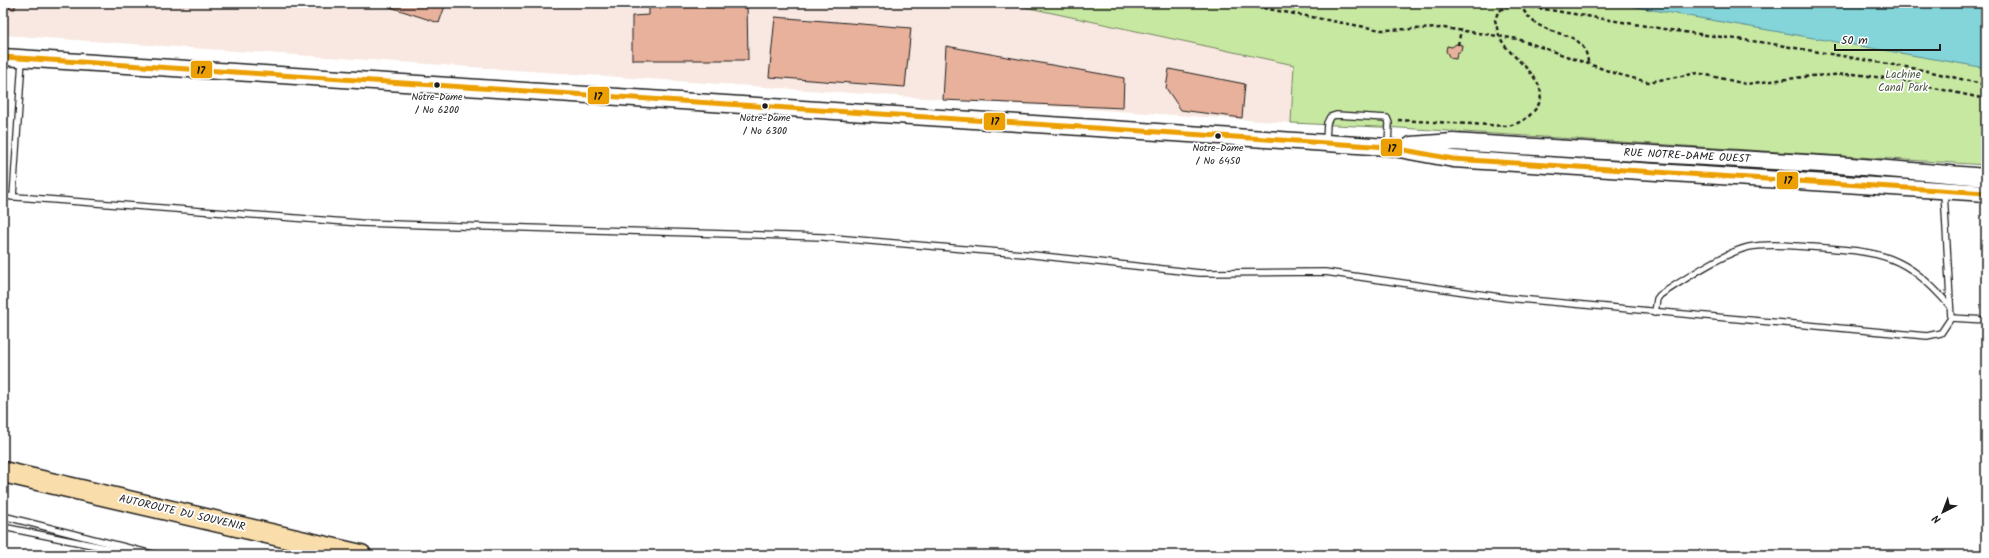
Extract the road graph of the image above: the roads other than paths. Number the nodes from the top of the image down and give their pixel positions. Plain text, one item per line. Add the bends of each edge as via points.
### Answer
1 (3, 57) edge
2 (22, 58) junction
3 (1326, 143) junction
4 (1388, 147) junction
5 (1986, 177) edge
6 (1944, 182) junction
7 (1986, 193) edge
8 (3, 196) edge
9 (13, 197) junction
10 (1950, 305) junction
11 (1655, 312) junction
12 (1950, 318) junction
13 (1986, 320) edge
14 (3, 472) edge
15 (3, 516) edge
16 (3, 528) edge
17 (140, 555) edge
18 (156, 555) edge
19 (361, 555) edge

1 - 2 main road, RUE NOTRE-DAME OUEST
2 - 3 main road, RUE NOTRE-DAME OUEST
2 - 9 lane
3 - 4 main road, RUE NOTRE-DAME OUEST
3 - 4 lane via 1327,123 1330,117 1380,117 1387,118 1390,123
4 - 6 main road, RUE NOTRE-DAME OUEST via 1453,159
5 - 6 main road, RUE NOTRE-DAME OUEST
6 - 7 main road, RUE NOTRE-DAME OUEST
6 - 10 lane
8 - 9 lane
9 - 11 lane via 360,223 824,237 1024,254 1200,273 1325,272 1508,298
10 - 11 lane via 1922,276 1886,256 1851,250 1778,245 1749,247 1719,260 1660,294
10 - 12 lane
11 - 12 lane via 1927,336 1941,333
12 - 13 lane
14 - 19 highway, AUTOROUTE DU SOUVENIR
15 - 18 lane
16 - 17 lane

